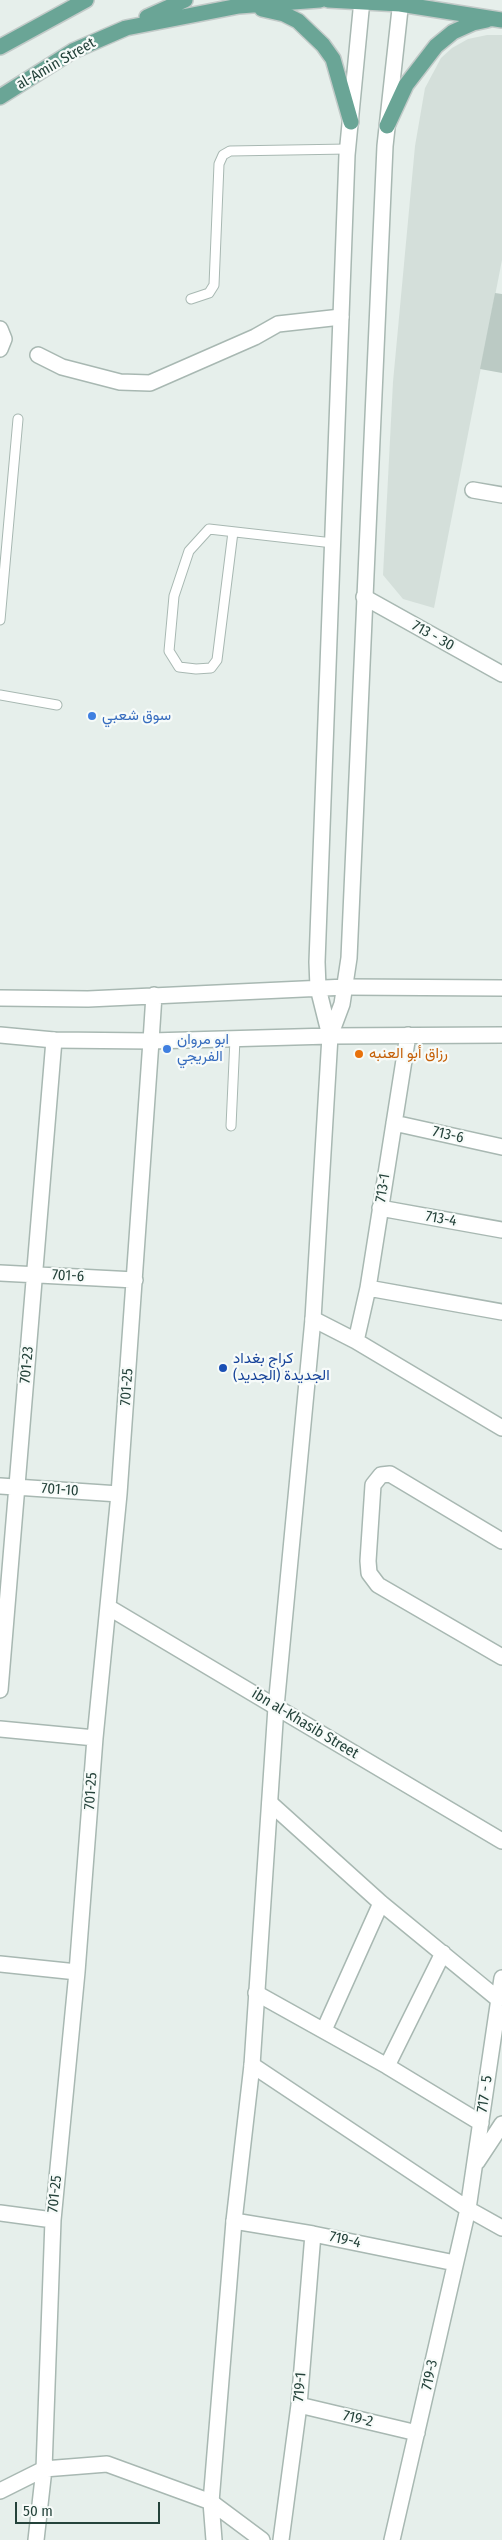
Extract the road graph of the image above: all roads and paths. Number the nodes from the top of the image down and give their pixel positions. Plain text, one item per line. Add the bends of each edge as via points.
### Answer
1 (86, 0) edge
2 (185, 0) edge
3 (320, 0) edge
4 (328, 0) edge
5 (362, 0) edge
6 (400, 2) edge
7 (239, 6) junction
8 (499, 20) edge
9 (126, 28) junction
10 (0, 47) edge
11 (0, 97) edge
12 (351, 122) junction
13 (387, 126) junction
14 (348, 149) junction
15 (191, 299) dead end
16 (341, 317) junction
17 (0, 329) edge
18 (0, 349) edge
19 (38, 355) dead end
20 (18, 419) dead end
21 (473, 490) dead end
22 (502, 494) edge
23 (233, 532) junction
24 (332, 543) junction
25 (364, 597) junction
26 (0, 620) edge
27 (502, 674) edge
28 (0, 695) edge
29 (57, 705) dead end
30 (346, 987) junction
31 (318, 988) junction
32 (502, 988) edge
33 (154, 996) junction
34 (0, 998) edge
35 (0, 1035) edge
36 (408, 1035) junction
37 (330, 1036) junction
38 (501, 1036) edge
39 (235, 1039) junction
40 (54, 1040) junction
41 (151, 1042) junction
42 (394, 1123) junction
43 (231, 1126) dead end
44 (502, 1147) edge
45 (380, 1208) junction
46 (502, 1230) edge
47 (0, 1273) edge
48 (34, 1275) junction
49 (135, 1280) junction
50 (368, 1288) junction
51 (502, 1312) edge
52 (313, 1319) junction
53 (356, 1341) junction
54 (502, 1428) edge
55 (0, 1486) edge
56 (17, 1488) junction
57 (119, 1494) junction
58 (502, 1541) edge
59 (108, 1607) junction
60 (502, 1657) edge
61 (0, 1690) edge
62 (276, 1707) junction
63 (0, 1730) edge
64 (95, 1738) junction
65 (270, 1803) junction
66 (502, 1841) edge
67 (381, 1903) junction
68 (443, 1953) junction
69 (0, 1964) edge
70 (76, 1972) junction
71 (502, 1978) edge
72 (256, 1993) junction
73 (498, 1999) junction
74 (324, 2030) junction
75 (252, 2065) junction
76 (387, 2066) junction
77 (481, 2122) junction
78 (502, 2124) edge
79 (474, 2167) junction
80 (468, 2209) junction
81 (0, 2213) edge
82 (53, 2220) junction
83 (234, 2221) junction
84 (502, 2228) edge
85 (313, 2234) junction
86 (455, 2263) junction
87 (299, 2405) junction
88 (417, 2433) junction
89 (44, 2469) junction
90 (0, 2491) edge
91 (212, 2502) junction
92 (36, 2540) edge
93 (214, 2540) edge
94 (262, 2540) edge
95 (281, 2540) edge
96 (392, 2540) edge

1 - 10 main road
2 - 9 main road
3 - 7 main road, al-Amin Street
4 - 5 main road
5 - 6 main road
5 - 12 street
6 - 8 main road
6 - 13 street
7 - 9 main road, al-Amin Street
7 - 12 main road via 284,14 298,21 323,45 333,59
8 - 13 main road via 473,22 436,46 406,85
9 - 11 main road, al-Amin Street via 73,51
12 - 14 street
13 - 25 street
14 - 15 lane via 230,151 223,155 219,164 214,285 209,293
14 - 16 street
16 - 19 street via 278,324 150,383 120,382 62,367
16 - 24 street
17 - 18 street via 4,339
20 - 26 lane
21 - 22 street
23 - 23 lane via 209,529 189,551 174,596 169,651 179,666 211,668 217,660
23 - 24 lane
24 - 31 street via 316,962
25 - 27 street, 713 - 30
25 - 30 street
28 - 29 lane
30 - 31 street
30 - 32 street
30 - 37 street
31 - 33 street
31 - 37 street
33 - 34 street
33 - 41 street, 701-25
35 - 40 street
36 - 37 street
36 - 38 street
36 - 42 street, 713-1
37 - 39 street
37 - 52 street
39 - 41 street
39 - 43 lane
40 - 41 street
40 - 48 street, 701-23
41 - 49 street, 701-25
42 - 44 street, 713-6
42 - 45 street, 713-1
45 - 46 street, 713-4
45 - 50 street, 713-1
47 - 48 street, 701-6
48 - 49 street, 701-6
48 - 56 street, 701-23
49 - 57 street, 701-25
50 - 51 street
50 - 53 street, 713-1
52 - 53 street
52 - 62 street
53 - 54 street
55 - 56 street, 701-10
56 - 57 street, 701-10
56 - 61 street, 701-23
57 - 59 street, 701-25
58 - 60 street via 390,1474 381,1475 373,1485 368,1561 369,1573 378,1585
59 - 62 street, ibn al-Khasib Street
59 - 64 street, 701-25
62 - 65 street
62 - 66 street, ibn al-Khasib Street
63 - 64 street
64 - 70 street, 701-25
65 - 67 street
65 - 72 street
67 - 68 street
67 - 74 street
68 - 73 street
68 - 76 street
69 - 70 street
70 - 82 street, 701-25
71 - 73 street, 717 - 5
72 - 74 street
72 - 75 street
73 - 77 street, 717 - 5
74 - 76 street
75 - 80 street
75 - 83 street
76 - 77 street
77 - 79 street, 717 - 5
78 - 79 street
79 - 80 street, 717 - 5
80 - 84 street
80 - 86 street, 719-3
81 - 82 street
82 - 89 street, 701-25
83 - 85 street, 719-4
83 - 91 street
85 - 86 street, 719-4
85 - 87 street, 719-1
86 - 88 street, 719-3
87 - 88 street, 719-2
87 - 95 street, 719-1
88 - 96 street, 719-3
89 - 90 street
89 - 91 street via 107,2464
89 - 92 street, 701-25
91 - 93 street
91 - 94 street

